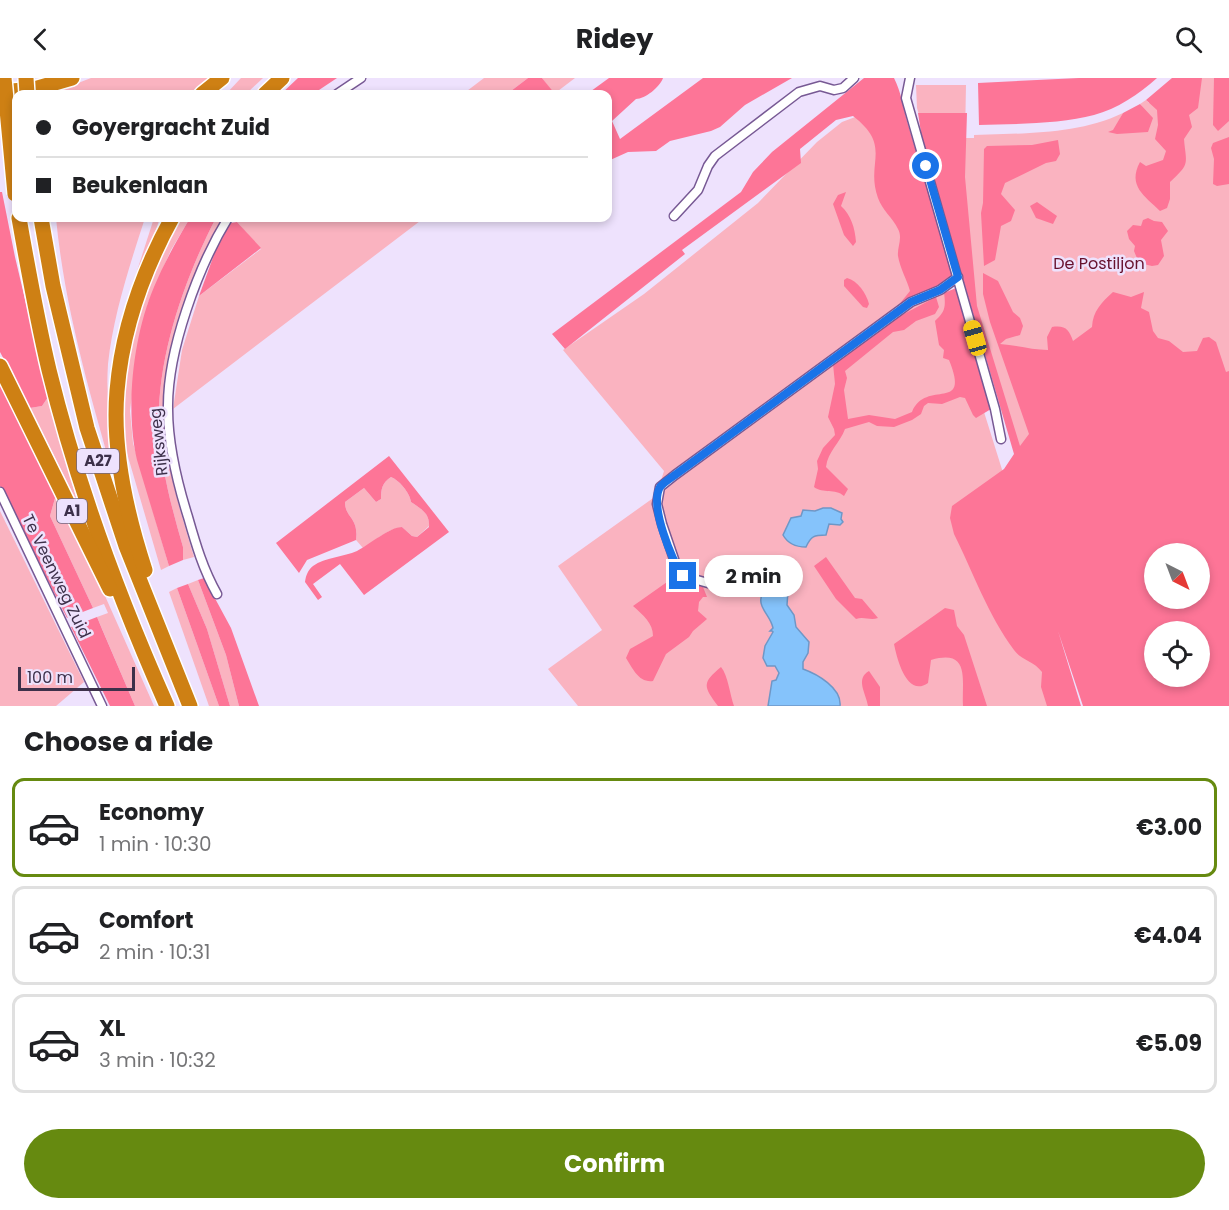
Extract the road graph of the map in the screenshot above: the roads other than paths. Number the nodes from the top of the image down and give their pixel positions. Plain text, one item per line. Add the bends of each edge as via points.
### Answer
1 (4, 78) edge
2 (60, 78) edge
3 (72, 78) edge
4 (222, 78) edge
5 (282, 78) edge
6 (361, 78) edge
7 (854, 78) edge
8 (910, 78) edge
9 (0, 90) edge
10 (207, 90) edge
11 (269, 90) edge
12 (343, 90) edge
13 (12, 157) edge
14 (674, 216) dead end
15 (20, 222) edge
16 (42, 222) edge
17 (170, 222) edge
18 (226, 222) edge
19 (958, 277) junction
20 (0, 366) edge
21 (1001, 440) dead end
22 (0, 492) edge
23 (715, 585) dead end
24 (217, 594) dead end
25 (145, 655) junction
26 (188, 701) edge
27 (102, 706) edge
28 (167, 706) edge

1 - 13 highway, bridge
2 - 9 highway
3 - 9 highway via 34,89
4 - 10 highway
5 - 11 highway
6 - 12 street
7 - 14 street via 843,88 820,86 799,92 715,156 698,190
8 - 19 street via 906,98
15 - 25 highway, A27 via 39,327 75,463
16 - 26 highway, A27 via 87,428 126,546
17 - 26 highway, A27 via 143,279 130,318 117,392 117,424 133,526
18 - 24 street, Rijksweg via 204,262 184,316 167,407 178,485 203,568
19 - 21 street
19 - 23 street via 940,290 911,302 660,487 657,504 676,565 683,576
20 - 25 highway, A1
22 - 27 street, Te Veenweg Zuid
25 - 28 highway, A27

